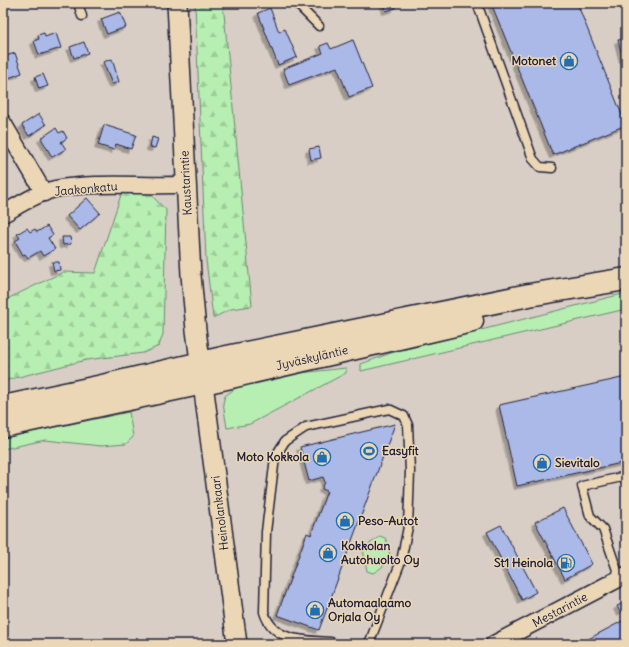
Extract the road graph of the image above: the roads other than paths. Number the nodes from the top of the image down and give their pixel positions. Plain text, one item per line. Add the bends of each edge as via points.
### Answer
1 (78, 3) edge
2 (177, 3) edge
3 (296, 3) edge
4 (477, 3) edge
5 (82, 16) dead end
6 (319, 26) dead end
7 (3, 123) edge
8 (552, 168) dead end
9 (187, 183) junction
10 (44, 193) junction
11 (3, 214) edge
12 (622, 280) edge
13 (201, 373) junction
14 (3, 407) edge
15 (3, 426) edge
16 (626, 476) edge
17 (623, 577) edge
18 (504, 642) edge
19 (237, 644) edge
20 (333, 644) edge
21 (367, 644) edge

1 - 5 lane
2 - 9 street, Kaustarintie
3 - 6 lane
4 - 8 lane via 533,159 540,167
7 - 10 street, Jaakonkatu
9 - 10 street, Jaakonkatu via 96,186
9 - 13 street, Kaustarintie via 191,275
10 - 11 street
12 - 13 highway, Jyväskyläntie via 530,308
13 - 14 highway, Jyväskyläntie
13 - 15 highway, Jyväskyläntie
13 - 19 street, Heinolankaari
16 - 17 lane via 582,486 590,516 603,529
17 - 18 street, Mestarintie via 555,611
20 - 21 lane via 296,639 275,631 267,623 264,612 266,532 275,457 285,441 306,427 389,409 404,416 408,425 408,527 401,561

